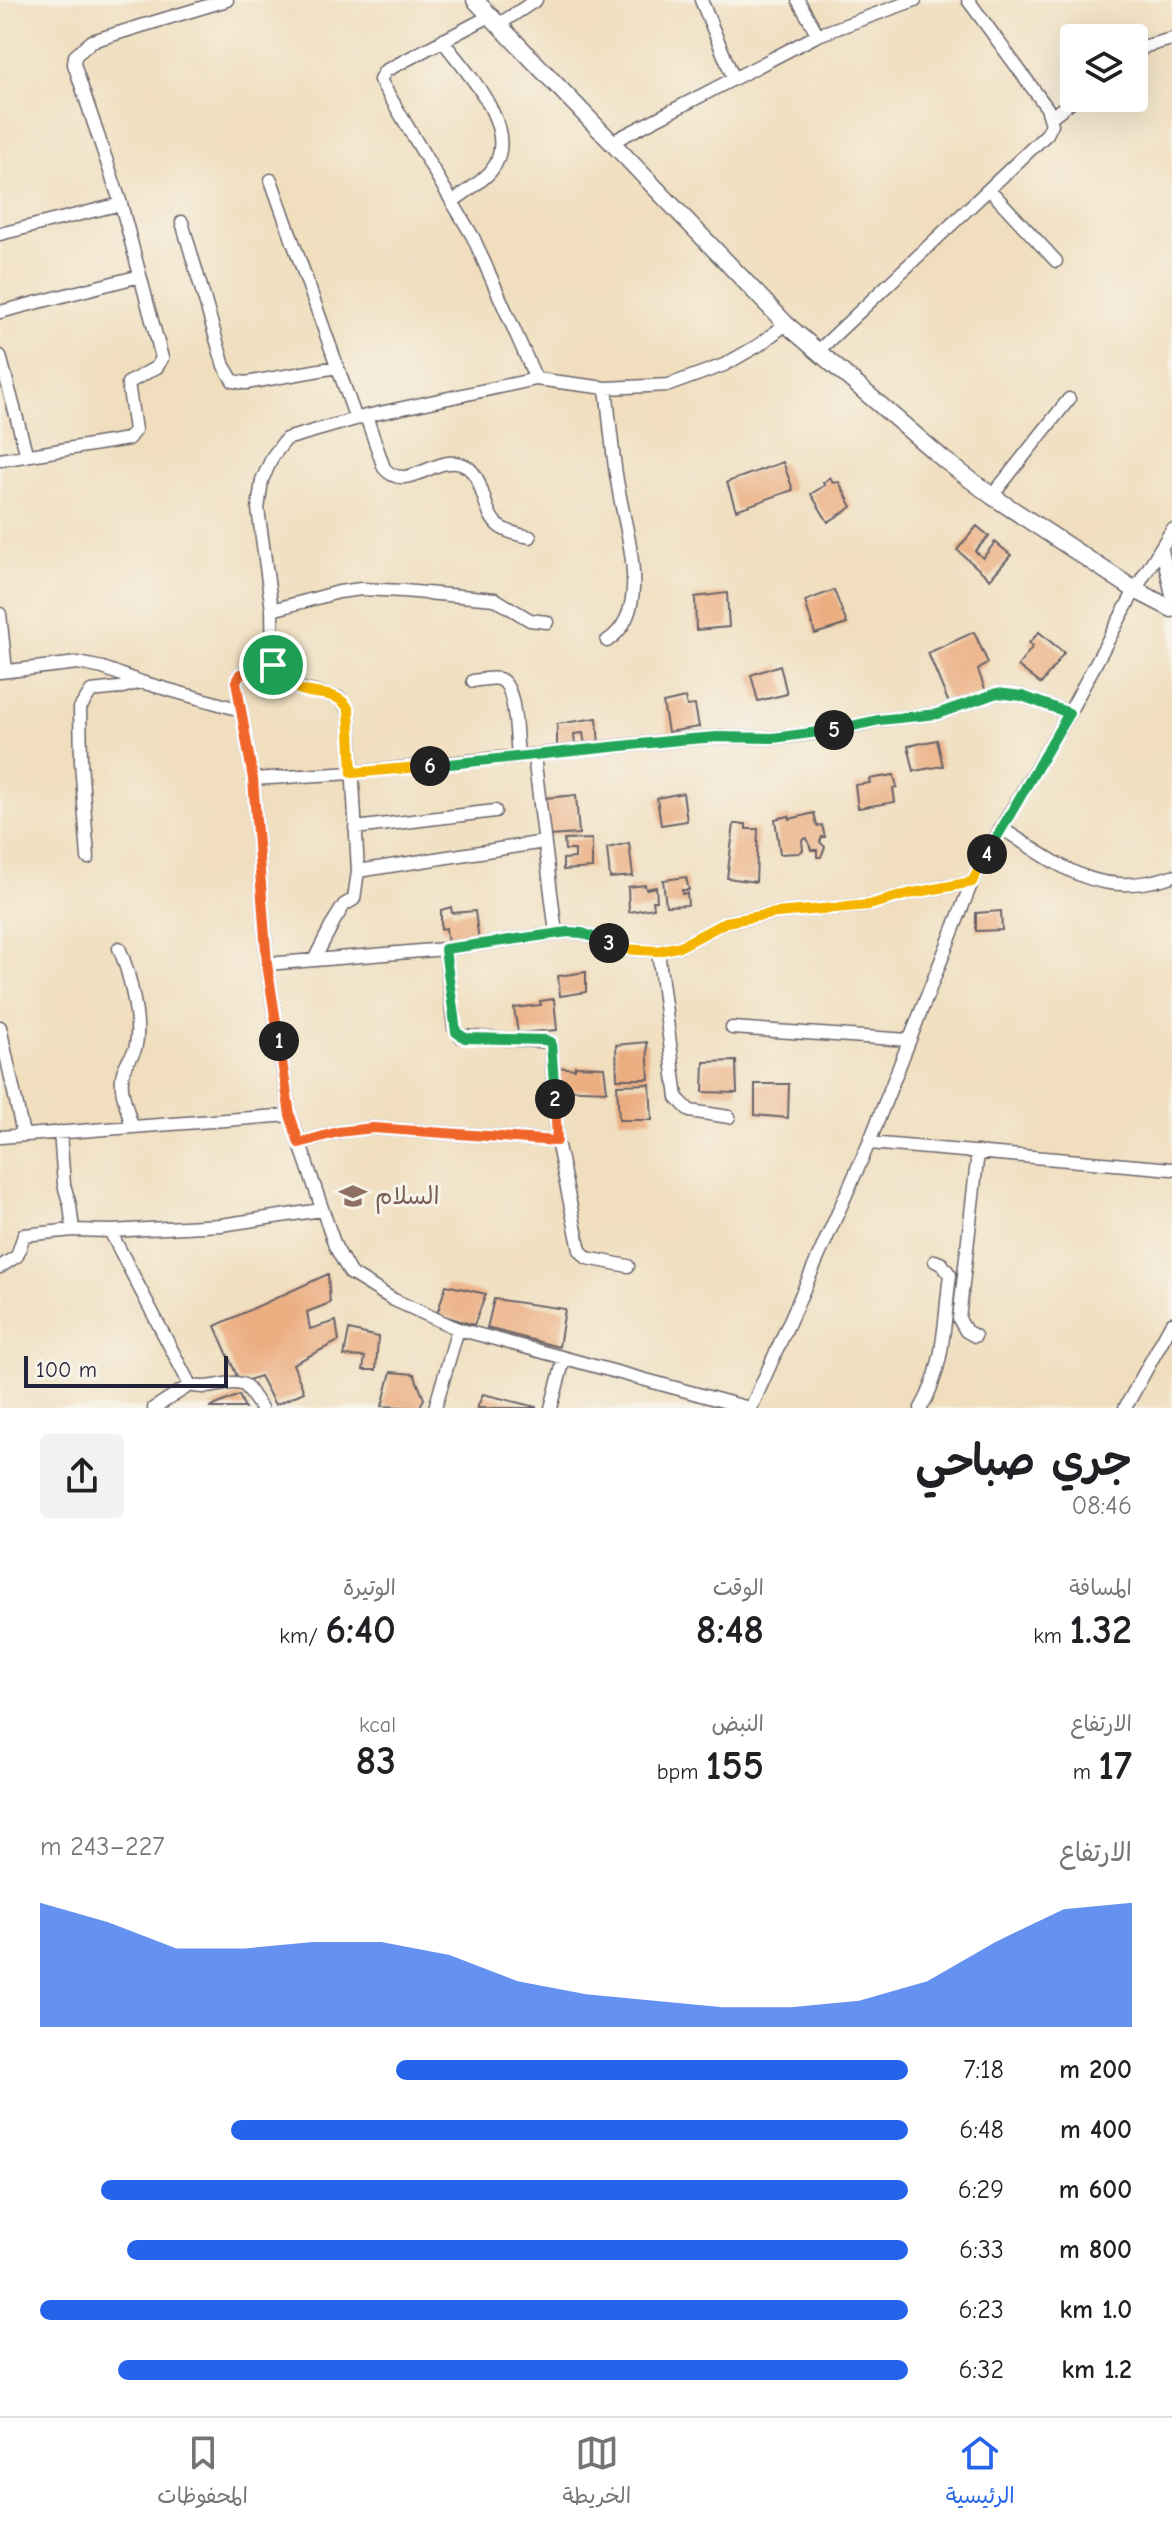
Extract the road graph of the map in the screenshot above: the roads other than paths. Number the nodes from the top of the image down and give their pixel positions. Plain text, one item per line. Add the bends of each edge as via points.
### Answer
1 (227, 0) edge
2 (475, 0) edge
3 (536, 0) edge
4 (701, 0) edge
5 (798, 0) edge
6 (915, 0) edge
7 (968, 0) edge
8 (494, 20) junction
9 (818, 35) junction
10 (1172, 39) edge
11 (442, 40) junction
12 (1148, 45) edge
13 (733, 77) junction
14 (1060, 110) edge
15 (1051, 117) junction
16 (610, 143) junction
17 (271, 180) dead end
18 (989, 189) junction
19 (452, 202) junction
20 (121, 204) junction
21 (182, 222) dead end
22 (0, 234) edge
23 (1056, 261) dead end
24 (140, 276) junction
25 (0, 312) edge
26 (786, 324) junction
27 (818, 351) junction
28 (0, 356) edge
29 (337, 367) junction
30 (536, 379) junction
31 (606, 388) junction
32 (1069, 399) dead end
33 (361, 418) junction
34 (27, 456) junction
35 (0, 460) edge
36 (992, 496) junction
37 (1172, 530) edge
38 (530, 537) dead end
39 (1162, 550) junction
40 (1135, 590) junction
41 (1172, 595) edge
42 (1172, 609) edge
43 (272, 610) junction
44 (0, 614) edge
45 (547, 622) dead end
46 (607, 641) dead end
47 (273, 665) junction
48 (3, 672) edge
49 (473, 681) dead end
50 (141, 682) junction
51 (241, 710) junction
52 (1069, 713) junction
53 (534, 756) junction
54 (518, 757) junction
55 (352, 773) junction
56 (253, 779) junction
57 (495, 811) dead end
58 (355, 828) junction
59 (1001, 828) junction
60 (544, 842) junction
61 (88, 858) dead end
62 (358, 871) junction
63 (1172, 876) edge
64 (972, 882) junction
65 (556, 933) junction
66 (119, 948) dead end
67 (445, 949) junction
68 (658, 951) junction
69 (314, 960) junction
70 (267, 964) junction
71 (0, 1027) edge
72 (732, 1028) dead end
73 (909, 1040) junction
74 (290, 1115) junction
75 (729, 1117) dead end
76 (132, 1127) junction
77 (60, 1132) junction
78 (23, 1134) junction
79 (0, 1137) edge
80 (557, 1141) junction
81 (299, 1143) junction
82 (869, 1143) junction
83 (978, 1152) junction
84 (1172, 1169) edge
85 (321, 1210) junction
86 (73, 1230) junction
87 (110, 1231) junction
88 (935, 1261) dead end
89 (628, 1266) dead end
90 (0, 1267) edge
91 (1172, 1323) edge
92 (458, 1329) junction
93 (975, 1336) dead end
94 (564, 1359) junction
95 (190, 1385) junction
96 (154, 1408) edge
97 (261, 1408) edge
98 (435, 1408) edge
99 (551, 1408) edge
100 (750, 1408) edge
101 (921, 1408) edge
102 (1125, 1408) edge

1 - 20 street via 92,41 75,56
2 - 8 street
3 - 8 street
4 - 13 street
5 - 9 street
6 - 9 street
7 - 15 street
8 - 11 street
8 - 16 street
9 - 13 street
10 - 12 street
11 - 19 street via 492,108 501,147 490,172
11 - 19 street via 385,71 380,80
13 - 16 street
14 - 15 street
15 - 18 street via 1047,134
16 - 26 street
17 - 29 street
18 - 23 street
18 - 27 street
19 - 30 street
20 - 22 street
20 - 24 street
21 - 29 street via 233,381
24 - 25 street
24 - 34 street via 162,358 157,367 128,383 132,436
26 - 27 street
26 - 31 street via 759,345 693,378 669,385
27 - 36 street
28 - 34 street
29 - 33 street
30 - 31 street
30 - 33 street
31 - 46 street via 633,578 624,624
32 - 36 street
33 - 38 street via 389,474 402,478 452,463 464,465 476,478 492,518 511,532
33 - 43 street via 286,439 273,456 262,480 258,509
34 - 35 street
36 - 40 street
37 - 39 street
39 - 40 street
39 - 41 street
40 - 42 street
40 - 52 street
43 - 45 street via 361,589 495,599 530,620
43 - 47 street
44 - 48 street
47 - 51 street via 237,677
47 - 55 street via 294,687 346,704
48 - 50 street via 78,663
49 - 54 street via 497,678 506,684
50 - 51 street
50 - 61 street via 91,691 80,708
51 - 56 street
52 - 53 street via 997,693 937,714 832,731
52 - 59 street
53 - 54 street
53 - 60 street
54 - 55 street
55 - 56 street
55 - 58 street
56 - 70 street
57 - 58 street
58 - 62 street
59 - 63 street via 1077,876 1116,885
59 - 64 street
60 - 62 street
60 - 65 street
62 - 69 street via 356,896 344,905
64 - 68 street via 869,905 726,922 681,946
64 - 73 street
65 - 67 street
65 - 68 street via 582,933 622,949
66 - 76 street via 136,1027 136,1049 122,1081
67 - 69 street
67 - 80 street via 454,1028 460,1036 551,1042
68 - 75 street via 677,1098 690,1111
69 - 70 street
70 - 74 street
71 - 78 street
72 - 73 street
73 - 82 street
74 - 76 street
74 - 81 street
76 - 77 street
77 - 78 street
77 - 86 street
78 - 79 street
80 - 81 street via 373,1128
80 - 89 street via 582,1253
81 - 85 street
82 - 83 street
82 - 100 street
83 - 84 street
83 - 93 street via 959,1319
85 - 87 street via 221,1225
85 - 92 street via 350,1273
86 - 87 street
86 - 90 street via 24,1235 17,1256
87 - 95 street
88 - 101 street via 950,1275 939,1368
91 - 102 street
92 - 94 street
92 - 98 street
94 - 99 street
94 - 100 street
95 - 96 street
95 - 97 street via 240,1383

